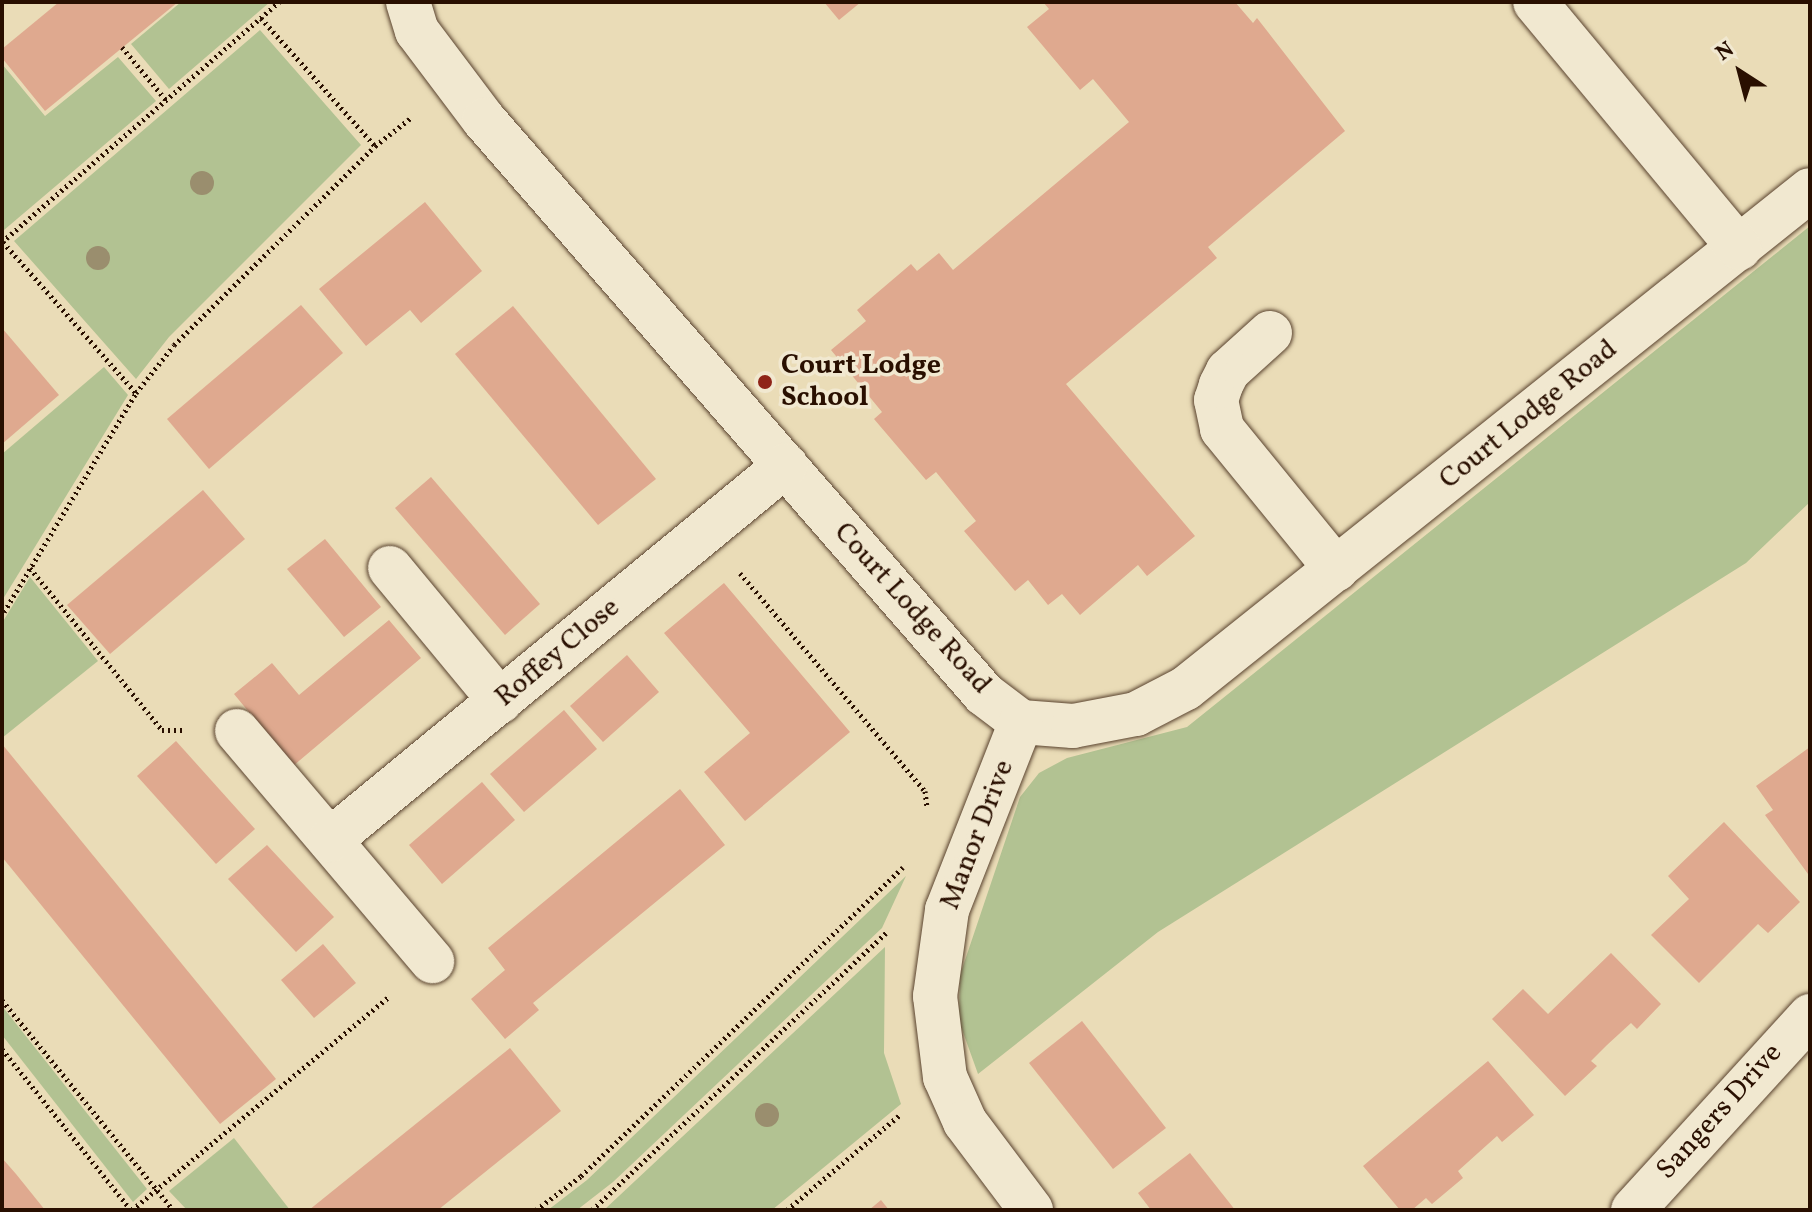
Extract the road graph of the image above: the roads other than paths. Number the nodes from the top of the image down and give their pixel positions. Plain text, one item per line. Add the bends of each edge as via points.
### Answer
1 (408, 2) edge
2 (1535, 2) edge
3 (1810, 190) edge
4 (1739, 248) junction
5 (1270, 333) dead end
6 (786, 465) junction
7 (390, 568) dead end
8 (1336, 569) junction
9 (500, 701) junction
10 (1021, 722) junction
11 (237, 731) road end
12 (330, 840) junction
13 (432, 961) road end
14 (1810, 1016) edge
15 (1031, 1210) edge
16 (1633, 1210) edge

1 - 6 street, Court Lodge Road via 417,31 454,85
2 - 4 street
3 - 4 street, Court Lodge Road
4 - 8 street, Court Lodge Road
5 - 8 street via 1228,371 1221,385 1216,400 1222,429
6 - 9 street, Roffey Close
6 - 10 street, Court Lodge Road via 984,694
7 - 9 street
8 - 10 street, Court Lodge Road via 1186,688 1136,714 1073,726
9 - 12 street, Roffey Close
10 - 15 street, Manor Drive via 947,910 935,996 945,1077 965,1122
11 - 12 street
12 - 13 street
14 - 16 street, Sangers Drive

